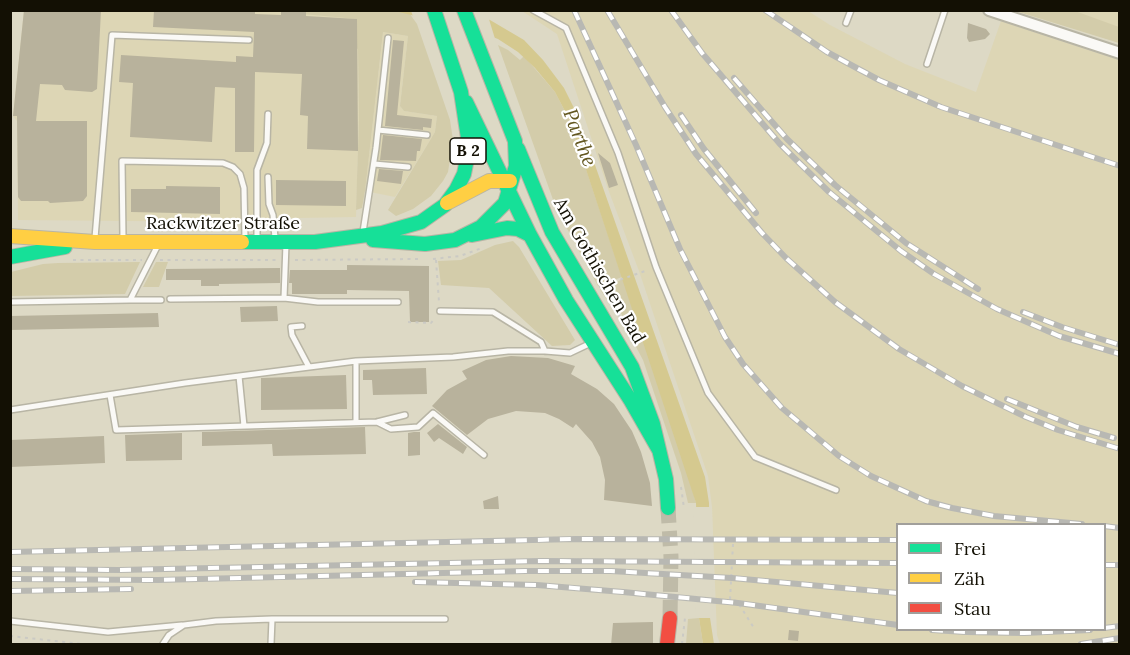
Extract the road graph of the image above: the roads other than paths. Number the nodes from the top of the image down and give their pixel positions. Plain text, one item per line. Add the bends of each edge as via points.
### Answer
1 (434, 10) edge
2 (464, 10) edge
3 (533, 10) edge
4 (851, 10) edge
5 (945, 10) edge
6 (989, 10) edge
7 (846, 23) dead end
8 (388, 38) dead end
9 (249, 40) dead end
10 (1119, 53) edge
11 (927, 64) dead end
12 (461, 92) junction
13 (268, 114) dead end
14 (378, 130) junction
15 (427, 135) dead end
16 (514, 141) junction
17 (374, 164) junction
18 (408, 167) dead end
19 (268, 177) dead end
20 (508, 185) junction
21 (535, 192) junction
22 (445, 205) junction
23 (530, 235) junction
24 (10, 236) edge
25 (466, 236) junction
26 (356, 237) junction
27 (95, 242) junction
28 (123, 242) junction
29 (159, 242) junction
30 (251, 242) junction
31 (281, 242) junction
32 (10, 257) edge
33 (284, 298) junction
34 (170, 299) dead end
35 (130, 300) junction
36 (160, 300) dead end
37 (10, 302) edge
38 (398, 302) dead end
39 (440, 311) road end
40 (302, 326) dead end
41 (592, 342) junction
42 (545, 351) junction
43 (356, 361) junction
44 (309, 367) junction
45 (239, 376) junction
46 (110, 395) junction
47 (10, 410) edge
48 (405, 415) dead end
49 (356, 422) junction
50 (377, 422) junction
51 (244, 426) junction
52 (659, 450) junction
53 (484, 455) dead end
54 (836, 490) dead end
55 (668, 508) tunnel mouth
56 (670, 618) tunnel mouth
57 (272, 619) junction
58 (445, 619) dead end
59 (10, 621) edge
60 (184, 625) junction
61 (163, 645) edge
62 (271, 645) edge
63 (667, 645) edge

1 - 12 main road, Am Gothischen Bad / B 2
2 - 16 main road, Am Gothischen Bad / B 2
3 - 54 lane via 566,28 618,153 656,267 708,393 755,457
4 - 7 lane
5 - 11 lane
6 - 10 street
8 - 14 lane
9 - 27 lane via 112,35
12 - 20 main road, Am Gothischen Bad
12 - 22 main road, Rackwitzer Straße / B 2 via 468,154 460,182
13 - 30 lane via 267,142 257,170
14 - 15 lane
14 - 17 lane
16 - 20 main road, B 2 via 517,158
16 - 21 main road, Am Gothischen Bad
17 - 18 lane
17 - 26 lane
19 - 31 lane via 269,204
20 - 21 main road
20 - 22 main road via 485,183
20 - 23 main road, Am Gothischen Bad
20 - 25 main road, Rackwitzer Straße / B 2 via 505,203 499,211
21 - 52 main road, Am Gothischen Bad via 565,255 632,367
22 - 26 main road, Rackwitzer Straße / B 2 via 421,222
23 - 25 main road via 518,228 507,228
23 - 41 main road, Am Gothischen Bad
24 - 27 main road, Rackwitzer Straße / B 2
25 - 26 main road, Rackwitzer Straße / B 2 via 436,243
26 - 31 main road, Rackwitzer Straße / B 2
27 - 28 main road, Rackwitzer Straße / B 2
27 - 32 main road, Rackwitzer Straße / B 2
28 - 29 main road, Rackwitzer Straße / B 2
28 - 30 lane via 122,160 223,163 233,167 244,188
29 - 30 main road, Rackwitzer Straße / B 2
29 - 35 lane
30 - 31 main road, Rackwitzer Straße / B 2
31 - 33 lane via 286,260
33 - 34 lane
33 - 38 lane
35 - 36 lane
35 - 37 lane
39 - 42 lane via 493,312 541,342
40 - 44 lane via 291,327 292,335
41 - 42 lane via 570,353
41 - 52 main road, Am Gothischen Bad
42 - 43 lane
43 - 44 lane
43 - 49 lane
44 - 45 lane
45 - 46 lane
45 - 51 lane
46 - 47 lane
46 - 51 lane via 116,430
48 - 50 lane
49 - 50 lane
49 - 51 lane
50 - 53 lane via 392,429 418,427 433,413
52 - 55 main road, Am Gothischen Bad
56 - 63 main road
57 - 58 lane
57 - 60 lane
57 - 62 lane
59 - 60 lane via 108,632
60 - 61 lane via 169,635

